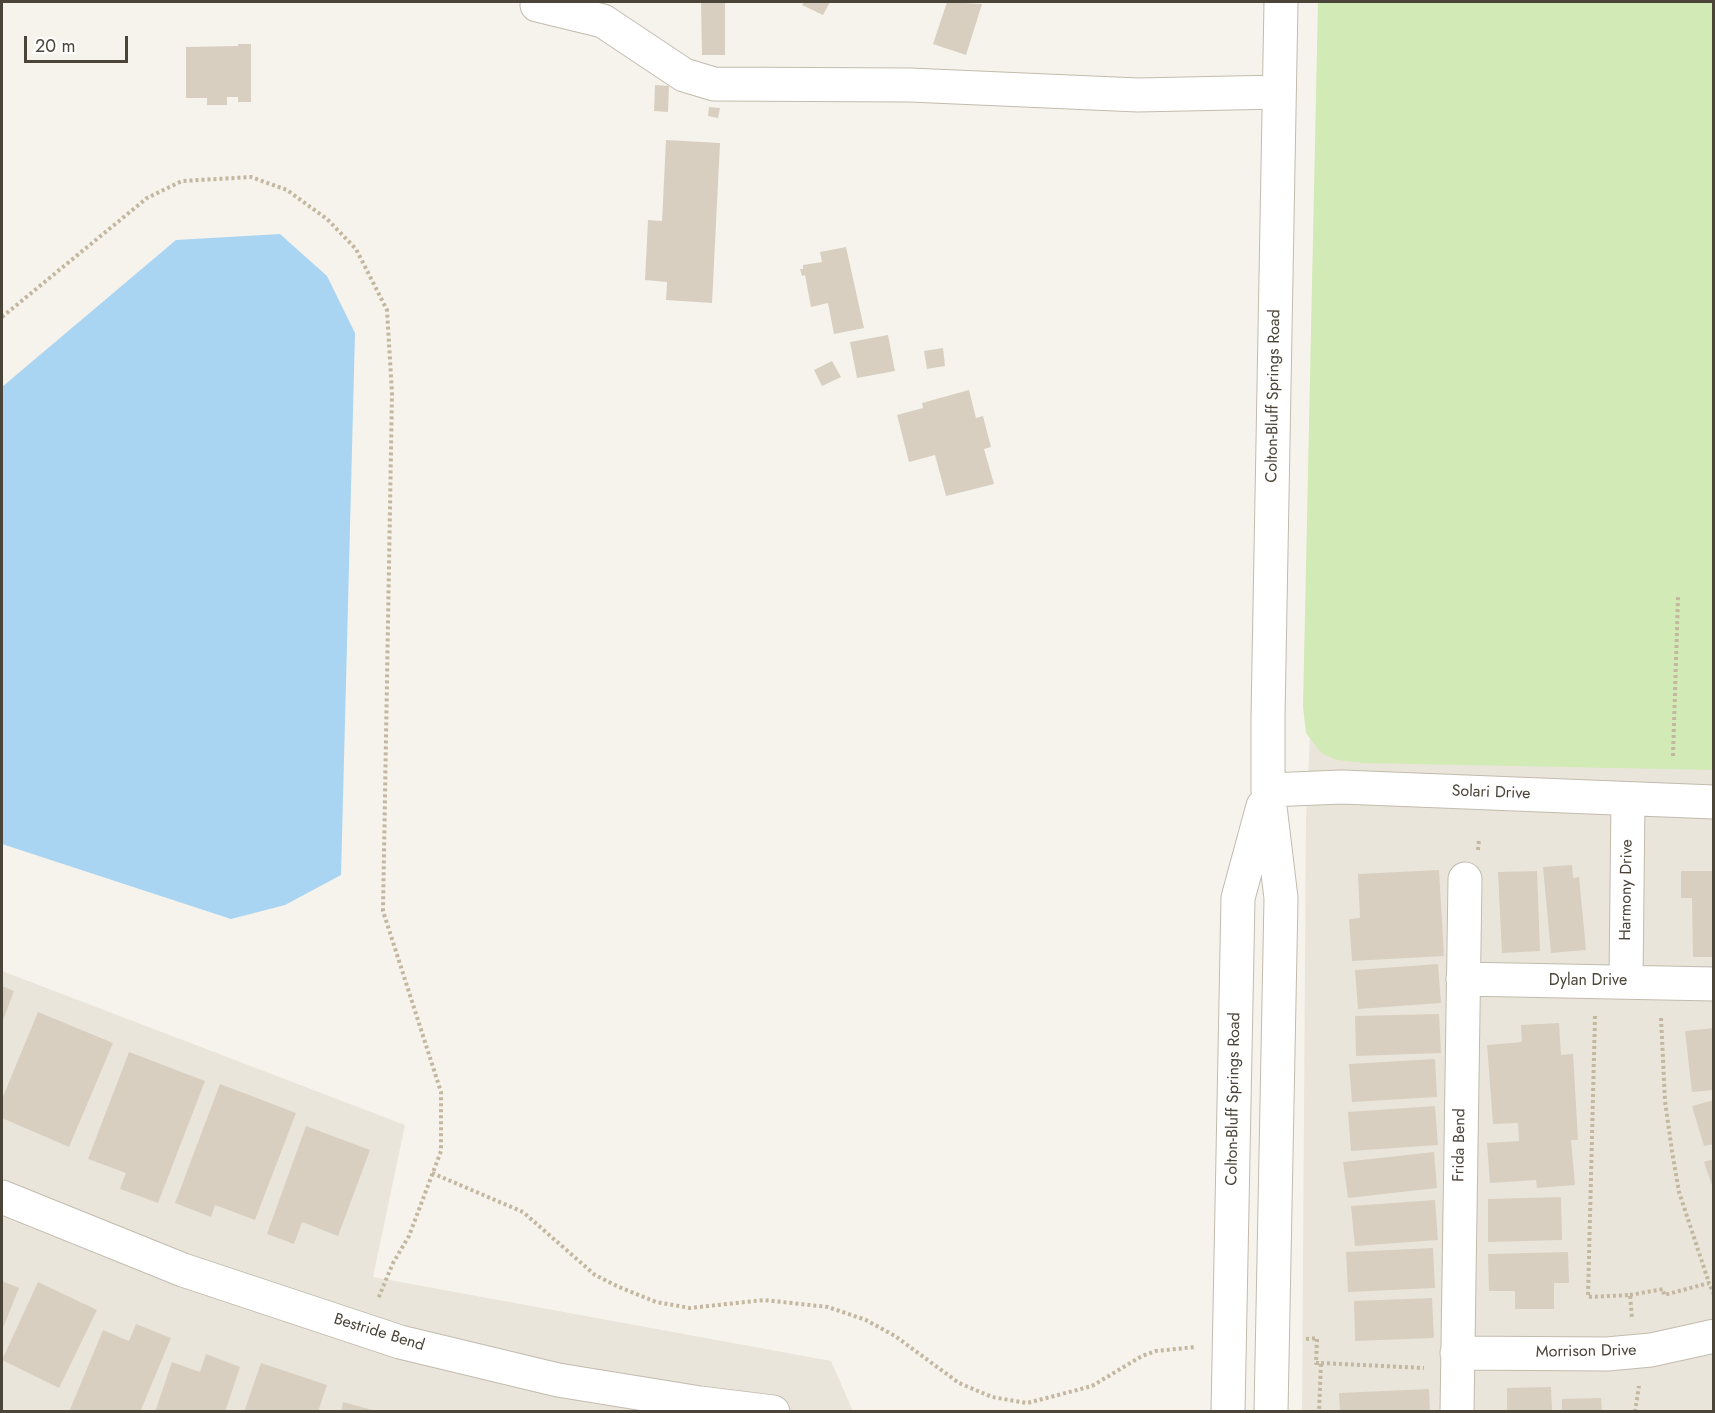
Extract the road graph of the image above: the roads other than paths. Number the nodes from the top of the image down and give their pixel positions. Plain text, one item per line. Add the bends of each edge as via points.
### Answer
1 (1281, 2) edge
2 (537, 5) dead end
3 (1279, 92) junction
4 (1268, 790) junction
5 (1628, 799) junction
6 (1713, 802) edge
7 (1465, 879) dead end
8 (1463, 980) junction
9 (1626, 981) junction
10 (1713, 984) edge
11 (2, 1197) edge
12 (1713, 1336) edge
13 (1446, 1361) junction
14 (773, 1412) edge
15 (1228, 1412) edge
16 (1271, 1412) edge
17 (1457, 1412) edge

1 - 3 street, Colton-Bluff Springs Road
2 - 3 street via 603,21 684,75 714,84 910,85 1137,95
3 - 4 street, Colton-Bluff Springs Road
4 - 5 street, Solari Drive via 1342,787
4 - 15 street, Colton-Bluff Springs Road via 1238,898
4 - 16 street, Colton-Bluff Springs Road via 1281,898
5 - 6 street, Solari Drive
5 - 9 street, Harmony Drive
7 - 8 street, Frida Bend
8 - 9 street, Dylan Drive
8 - 13 street, Frida Bend
9 - 10 street, Dylan Drive
11 - 14 street, Bestride Bend via 183,1270 400,1342 558,1380
12 - 13 street, Morrison Drive via 1617,1353
13 - 17 street, Frida Bend

